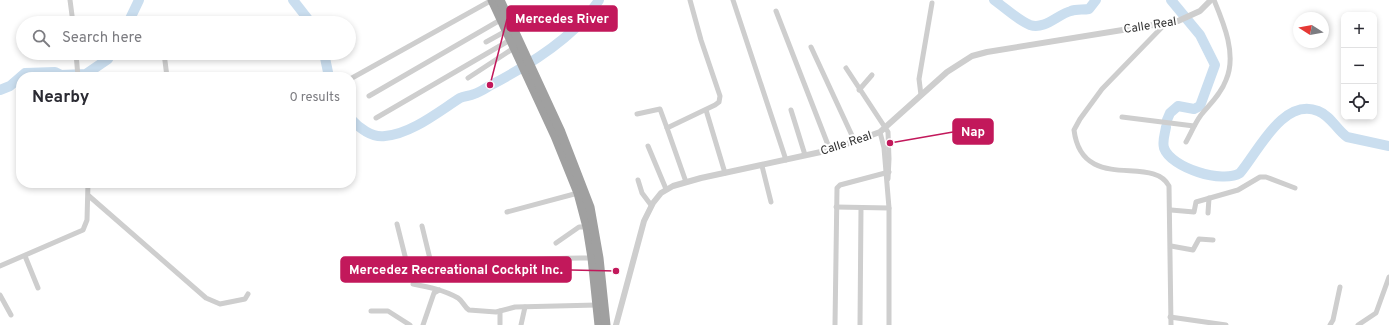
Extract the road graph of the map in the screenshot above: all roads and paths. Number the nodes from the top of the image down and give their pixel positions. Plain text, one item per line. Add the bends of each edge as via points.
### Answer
1 (70, 0) edge
2 (492, 0) edge
3 (500, 0) edge
4 (690, 0) edge
5 (733, 0) edge
6 (1210, 0) edge
7 (1214, 0) edge
8 (932, 3) dead end
9 (776, 11) dead end
10 (72, 16) edge
11 (505, 18) junction
12 (1166, 23) junction
13 (506, 31) junction
14 (486, 42) dead end
15 (516, 47) junction
16 (811, 48) dead end
17 (77, 60) edge
18 (165, 60) edge
19 (846, 68) dead end
20 (78, 72) edge
21 (166, 72) edge
22 (872, 75) dead end
23 (356, 76) edge
24 (468, 78) dead end
25 (535, 83) junction
26 (859, 90) junction
27 (920, 95) junction
28 (369, 96) dead end
29 (706, 110) junction
30 (791, 110) dead end
31 (637, 114) dead end
32 (1122, 117) dead end
33 (376, 118) dead end
34 (1194, 126) junction
35 (885, 127) junction
36 (667, 128) junction
37 (880, 132) junction
38 (855, 142) junction
39 (1186, 142) dead end
40 (648, 146) dead end
41 (887, 147) junction
42 (830, 150) junction
43 (805, 155) junction
44 (786, 160) junction
45 (762, 166) junction
46 (887, 172) junction
47 (725, 173) junction
48 (638, 180) dead end
49 (686, 182) junction
50 (88, 188) edge
51 (1295, 188) dead end
52 (666, 189) junction
53 (578, 193) junction
54 (89, 196) junction
55 (1209, 198) junction
56 (771, 202) dead end
57 (652, 205) junction
58 (836, 207) junction
59 (861, 208) junction
60 (889, 208) junction
61 (1171, 210) junction
62 (507, 212) dead end
63 (1208, 213) dead end
64 (397, 224) dead end
65 (422, 226) dead end
66 (587, 227) junction
67 (1213, 240) dead end
68 (556, 243) dead end
69 (1171, 246) junction
70 (25, 256) junction
71 (430, 258) junction
72 (592, 258) junction
73 (0, 266) edge
74 (1389, 277) edge
75 (413, 284) dead end
76 (1340, 287) dead end
77 (38, 288) dead end
78 (439, 290) junction
79 (248, 294) dead end
80 (0, 295) edge
81 (597, 305) junction
82 (525, 307) junction
83 (371, 311) dead end
84 (500, 311) junction
85 (11, 314) dead end
86 (1170, 317) junction
87 (500, 324) edge
88 (410, 325) edge
89 (423, 325) edge
90 (521, 325) edge
91 (599, 325) edge
92 (606, 325) edge
93 (616, 325) edge
94 (835, 325) edge
95 (860, 325) edge
96 (889, 325) edge
97 (1171, 325) edge
98 (1226, 325) edge
99 (1330, 325) edge
100 (1335, 325) edge
101 (1358, 325) edge

1 - 10 street
2 - 11 highway
2 - 23 street
3 - 11 highway
4 - 29 street via 720,96 719,102
5 - 44 street
6 - 12 street, Calle Real via 1206,7 1194,15
7 - 34 street via 1230,52 1228,74 1220,92
8 - 27 street via 920,79
9 - 42 street
11 - 13 highway
11 - 15 highway
11 - 28 street
12 - 27 street, Calle Real via 987,52 963,61
12 - 61 street via 1102,89 1074,130 1083,154 1096,165 1108,169 1146,173 1166,181 1169,186
13 - 14 street
13 - 15 highway
15 - 24 street
15 - 25 highway
15 - 33 street
16 - 38 street
17 - 20 street
18 - 21 street
19 - 26 street
22 - 26 street
25 - 53 highway
25 - 92 highway via 561,132 590,207 599,258
26 - 35 street
27 - 35 street, Calle Real
29 - 36 street
29 - 47 street
30 - 43 street
31 - 36 street via 660,109
32 - 34 street
34 - 39 street
35 - 37 street, Calle Real
35 - 41 street via 888,132
36 - 49 street
37 - 38 street, Calle Real
37 - 41 street
38 - 42 street, Calle Real
40 - 52 street
41 - 46 street
42 - 43 street, Calle Real
43 - 44 street, Calle Real
44 - 45 street, Calle Real
45 - 47 street, Calle Real
45 - 56 street
46 - 58 street via 838,186
46 - 60 street
47 - 49 street, Calle Real
48 - 57 street via 642,193
49 - 52 street, Calle Real
50 - 54 street
51 - 55 street via 1260,177 1238,190
52 - 57 street, Calle Real
53 - 62 street
53 - 66 highway
54 - 70 street via 87,220 83,230
54 - 79 street via 206,298 220,304 245,299
55 - 61 street via 1196,202 1194,212
55 - 63 street
57 - 93 street, Calle Real via 644,221
58 - 59 street
58 - 94 street
59 - 60 street
59 - 95 street
60 - 96 street
61 - 69 street
64 - 71 street via 407,264
65 - 71 street
66 - 68 street via 579,227
66 - 72 highway
67 - 69 street via 1199,239 1193,250
69 - 86 street
70 - 73 street
70 - 77 street
71 - 72 street via 435,266 441,269 522,259
72 - 81 highway
74 - 101 street via 1376,313
75 - 78 street
76 - 99 street via 1334,320
78 - 84 street via 458,298 469,310
78 - 89 street via 434,293
80 - 85 street
81 - 82 street
81 - 91 highway
82 - 84 street
82 - 90 street
83 - 88 street via 388,311
84 - 87 street
86 - 97 street
86 - 98 street
99 - 100 street

